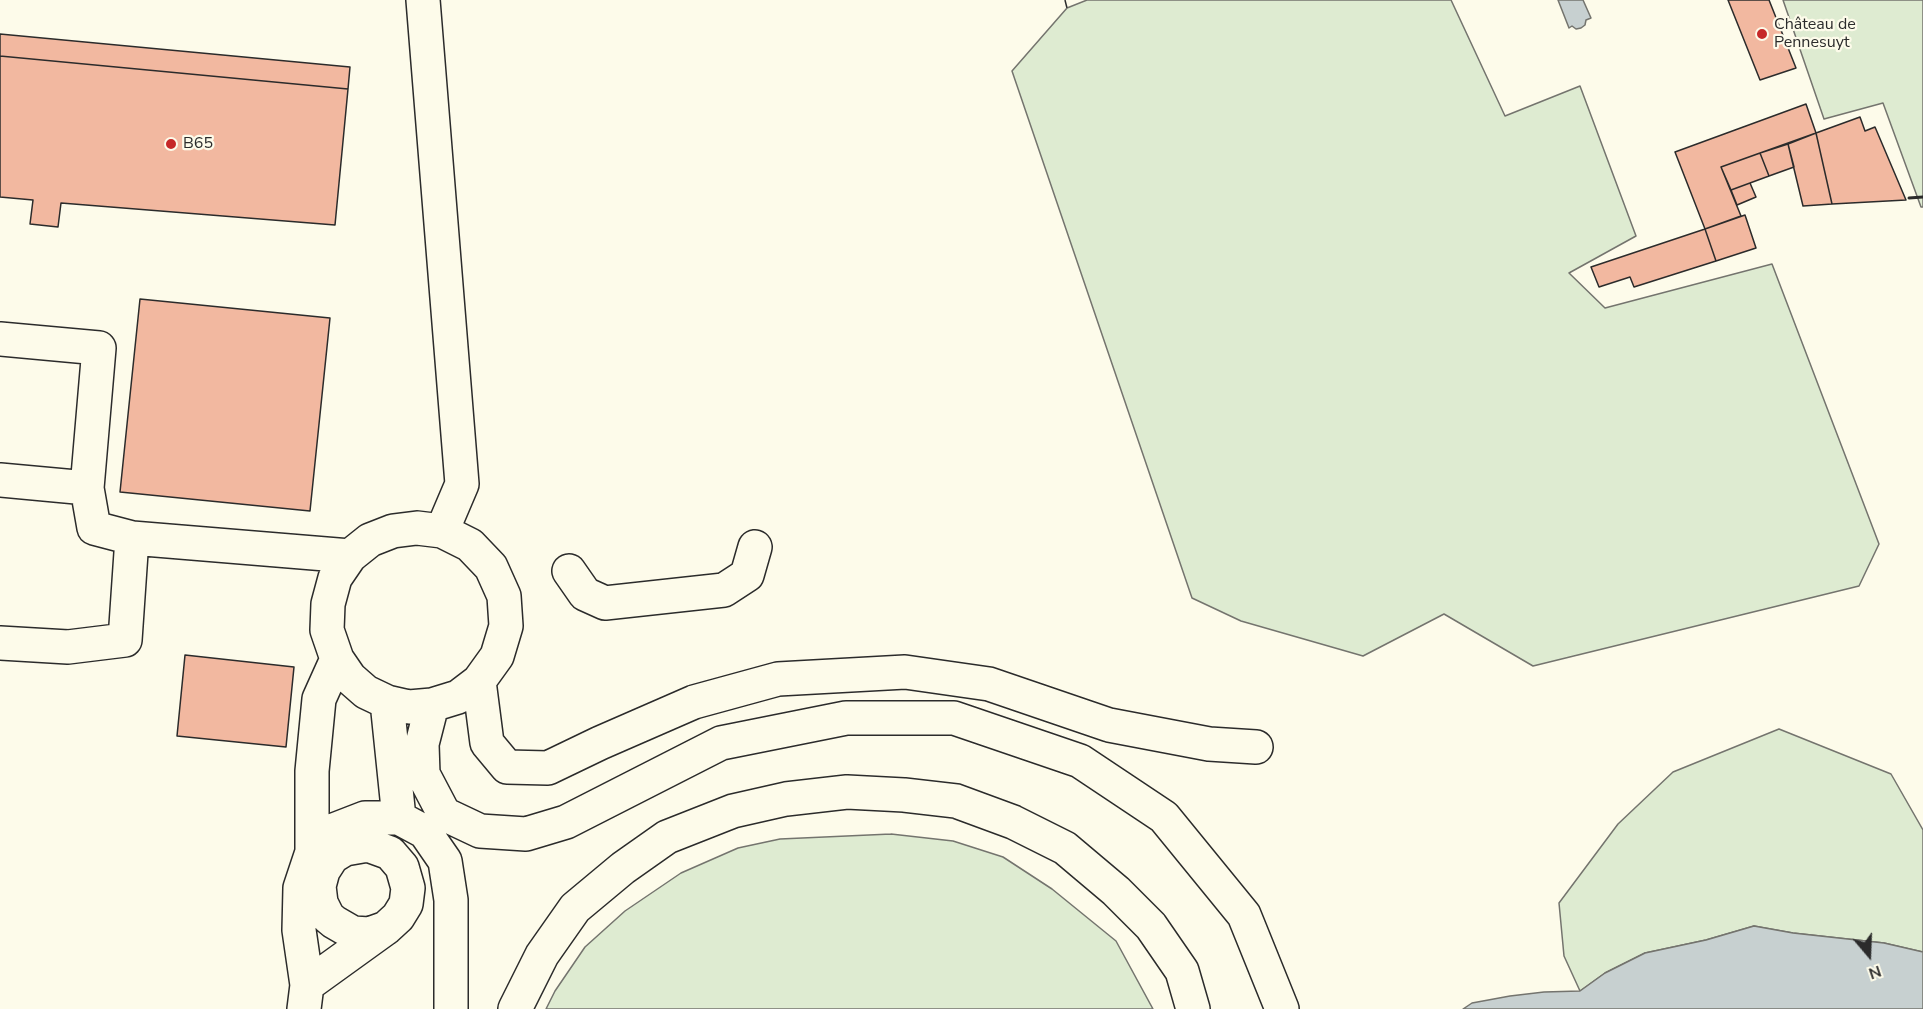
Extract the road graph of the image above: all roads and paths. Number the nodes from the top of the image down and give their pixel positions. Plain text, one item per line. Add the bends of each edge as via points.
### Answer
1 (423, 0) edge
2 (0, 339) edge
3 (0, 480) edge
4 (87, 488) junction
5 (442, 531) junction
6 (132, 538) junction
7 (755, 547) dead end
8 (350, 556) junction
9 (569, 571) dead end
10 (0, 643) edge
11 (337, 659) junction
12 (479, 681) junction
13 (387, 702) junction
14 (432, 705) junction
15 (1256, 747) dead end
16 (399, 818) junction
17 (312, 852) junction
18 (387, 928) dead end
19 (306, 997) edge
20 (451, 1009) edge
21 (515, 1009) edge
22 (1193, 1009) edge
23 (1282, 1009) edge

1 - 5 lane via 462,484
2 - 4 lane via 99,348
3 - 4 lane
4 - 6 lane via 94,528
5 - 8 lane via 393,531 370,540
5 - 12 lane via 470,545 491,567 504,596 506,626 497,656
6 - 8 lane
6 - 10 lane via 125,640 68,647
7 - 9 lane via 747,575 724,590 605,603 585,594
8 - 11 lane via 335,578 327,604 327,630
11 - 13 lane via 366,692
11 - 17 lane via 319,699 312,771
12 - 14 lane via 458,697
12 - 15 lane via 487,742 507,767 548,768 694,702 778,679 905,672 989,684 1108,725 1209,744
13 - 14 lane via 409,707
13 - 16 lane
14 - 23 lane via 422,744 423,774 444,814 480,831 526,834 567,822 722,743 846,718 954,718 1080,761 1164,818 1244,915
16 - 17 lane via 365,818 334,830
16 - 20 lane via 425,832 445,861 451,900
17 - 19 lane via 300,888 299,930
18 - 19 lane
21 - 22 lane via 542,955 575,908 667,837 733,811 786,799 848,792 956,801 1013,822 1065,848 1151,926 1182,971

